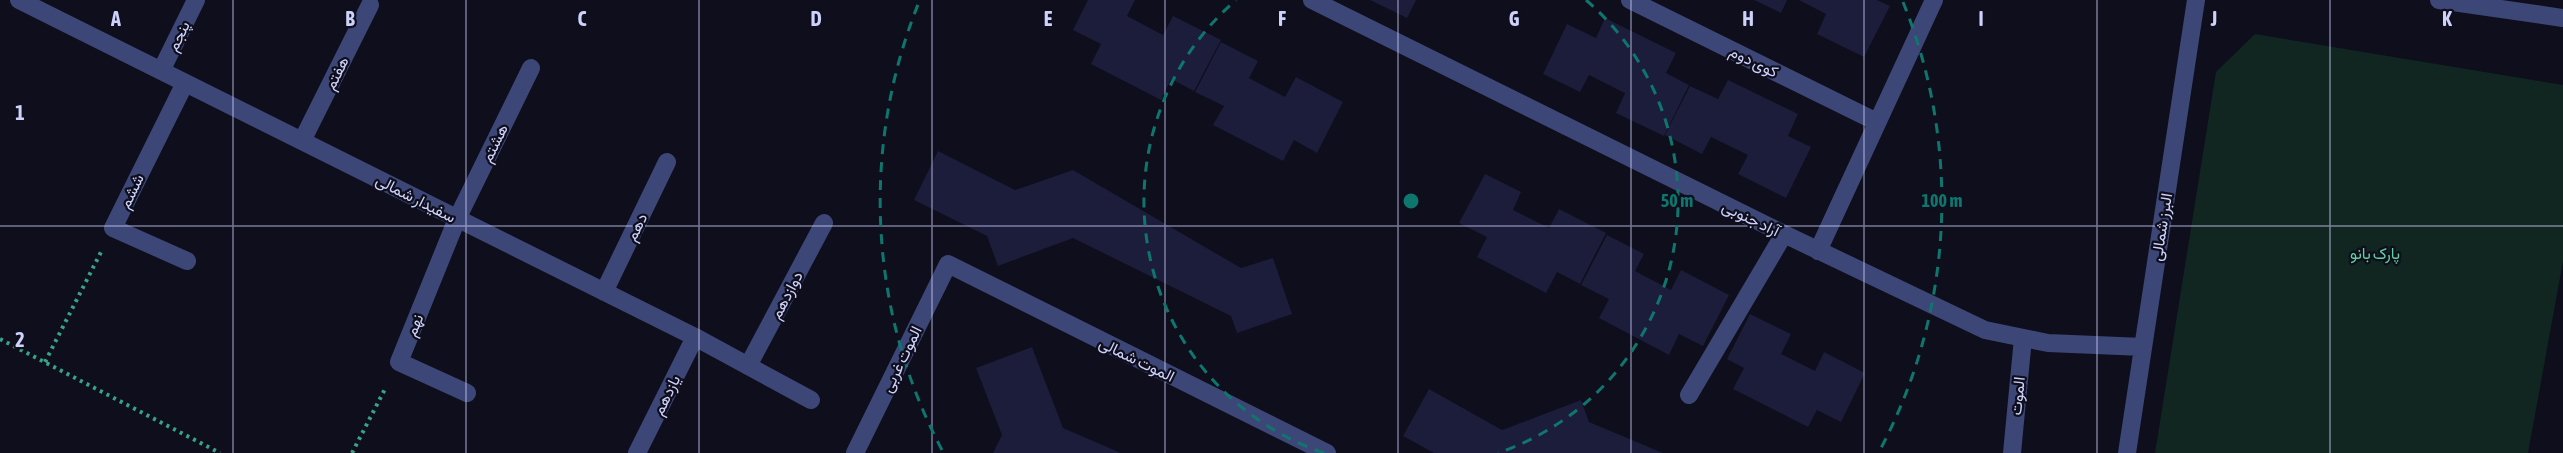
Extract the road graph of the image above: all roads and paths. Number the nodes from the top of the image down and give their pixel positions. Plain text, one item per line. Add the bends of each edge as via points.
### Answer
1 (18, 0) edge
2 (196, 0) edge
3 (1312, 0) edge
4 (1630, 0) edge
5 (1934, 0) edge
6 (2196, 0) edge
7 (2439, 0) edge
8 (370, 4) dead end
9 (2563, 18) edge
10 (531, 68) dead end
11 (161, 71) junction
12 (185, 83) junction
13 (1877, 122) junction
14 (302, 141) junction
15 (668, 162) dead end
16 (457, 219) junction
17 (824, 223) dead end
18 (114, 228) junction
19 (1784, 234) junction
20 (1818, 251) junction
21 (187, 261) dead end
22 (948, 264) joint
23 (604, 292) junction
24 (694, 337) junction
25 (2023, 338) junction
26 (0, 339) edge
27 (2143, 347) junction
28 (45, 362) junction
29 (399, 362) junction
30 (748, 366) junction
31 (467, 393) dead end
32 (1689, 395) dead end
33 (811, 400) dead end
34 (220, 453) edge
35 (352, 453) edge
36 (637, 453) edge
37 (855, 453) edge
38 (1327, 453) edge
39 (2012, 453) edge
40 (2127, 453) edge

1 - 11 street, سفیدار شمالی
2 - 11 street, پنجم
3 - 19 street, آراد جنوبی
4 - 13 street, کوی دوم
5 - 13 street
6 - 27 street, البرز شمالی
7 - 9 street
8 - 14 street, هفتم
10 - 16 street, هشتم
11 - 12 street, سفیدار شمالی
12 - 14 street, سفیدار شمالی
12 - 18 street, ششم
13 - 20 street
14 - 16 street, سفیدار شمالی
15 - 23 street, دهم
16 - 23 street, سفیدار شمالی
16 - 29 street, نهم
17 - 30 street, دوازدهم
18 - 21 street, ششم
18 - 28 path
19 - 20 street, آراد جنوبی
19 - 32 street
20 - 25 street, آراد جنوبی via 1985,330
22 - 37 street, الموت غربی
22 - 38 street, الموت شمالی
23 - 24 street, سفیدار شمالی
24 - 30 street, سفیدار شمالی
24 - 36 street, یازدهم
25 - 27 street, آراد جنوبی via 2048,343
25 - 39 street, الموت
26 - 28 path
27 - 40 street, البرز شمالی
28 - 34 path
29 - 31 street
29 - 35 path
30 - 33 street, سفیدار شمالی

